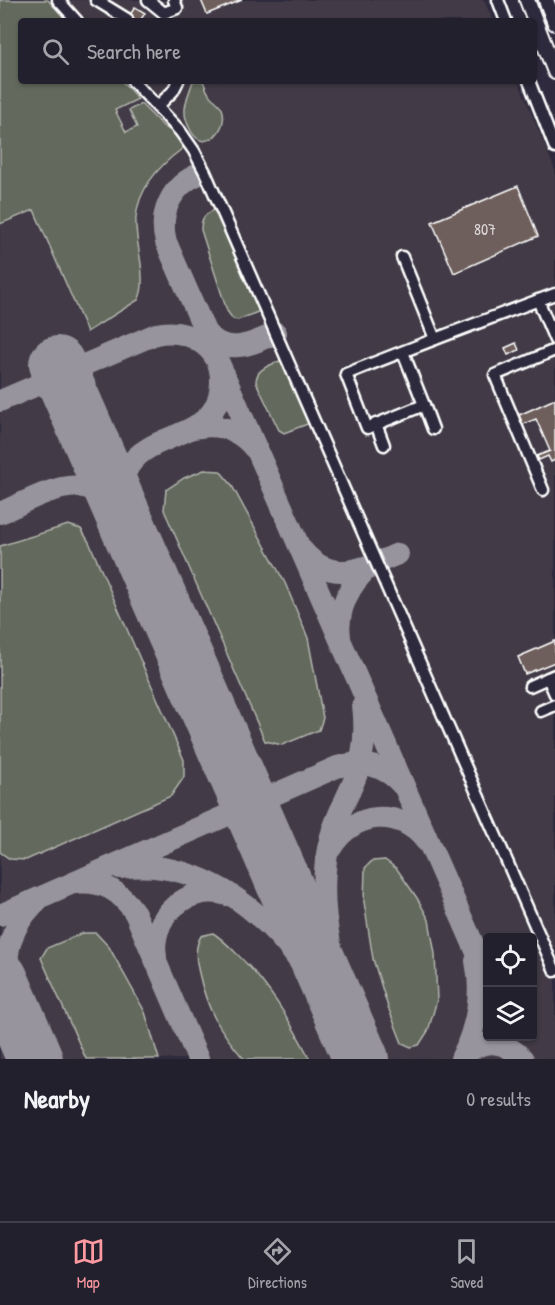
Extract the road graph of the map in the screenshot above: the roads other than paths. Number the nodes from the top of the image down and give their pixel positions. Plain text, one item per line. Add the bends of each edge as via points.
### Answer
1 (58, 0) edge
2 (96, 0) edge
3 (148, 0) edge
4 (174, 0) edge
5 (498, 0) edge
6 (527, 0) edge
7 (546, 0) edge
8 (74, 18) edge
9 (125, 18) edge
10 (505, 18) edge
11 (534, 18) edge
12 (555, 22) edge
13 (537, 26) edge
14 (555, 72) edge
15 (136, 84) edge
16 (176, 84) edge
17 (530, 84) edge
18 (158, 106) junction
19 (555, 148) edge
20 (402, 257) dead end
21 (555, 294) edge
22 (538, 300) junction
23 (435, 339) junction
24 (555, 340) edge
25 (555, 350) edge
26 (403, 352) junction
27 (424, 405) junction
28 (376, 424) junction
29 (433, 429) dead end
30 (384, 445) dead end
31 (543, 490) dead end
32 (551, 676) edge
33 (530, 686) dead end
34 (555, 694) edge
35 (555, 705) edge
36 (541, 711) dead end
37 (555, 971) edge

1 - 8 street
2 - 9 street
3 - 4 street via 164,13 177,8
5 - 10 street
6 - 11 main road
7 - 12 main road
13 - 14 main road
15 - 18 street
16 - 18 street
17 - 19 street
18 - 37 street via 187,141 209,181
20 - 23 street
21 - 22 street
22 - 23 street
22 - 24 street
23 - 26 street
25 - 31 street via 495,375
26 - 27 street
26 - 28 street via 346,374 367,428
27 - 28 street
27 - 29 street
28 - 30 street
32 - 33 street
32 - 34 street
35 - 36 street

